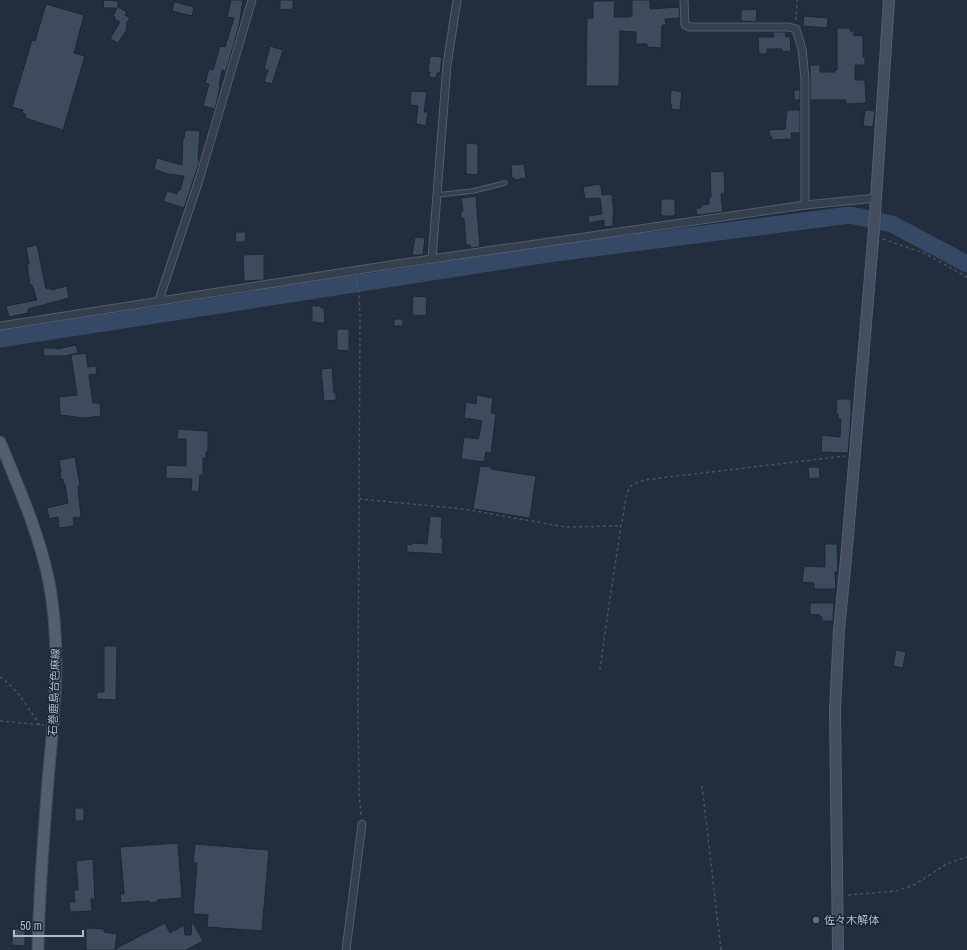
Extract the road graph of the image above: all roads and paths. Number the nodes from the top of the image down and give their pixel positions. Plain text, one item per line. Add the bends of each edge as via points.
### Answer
1 (252, 0) edge
2 (457, 0) edge
3 (684, 0) edge
4 (798, 0) edge
5 (889, 0) edge
6 (796, 29) junction
7 (505, 184) dead end
8 (437, 195) junction
9 (875, 202) junction
10 (805, 205) junction
11 (873, 232) junction
12 (432, 259) junction
13 (355, 270) junction
14 (967, 277) edge
15 (159, 300) junction
16 (0, 326) edge
17 (0, 442) edge
18 (855, 455) junction
19 (358, 498) junction
20 (621, 525) junction
21 (600, 670) dead end
22 (0, 677) edge
23 (0, 721) edge
24 (40, 725) junction
25 (53, 726) junction
26 (702, 786) dead end
27 (362, 824) joint
28 (967, 857) edge
29 (837, 895) junction
30 (38, 950) edge
31 (346, 950) edge
32 (721, 950) edge
33 (838, 950) edge

1 - 15 street via 199,180
2 - 8 street via 447,65
3 - 6 street via 685,25 690,27
4 - 6 path
5 - 9 street
6 - 10 street via 802,50 805,79
7 - 8 lane
8 - 12 street
9 - 10 street
9 - 11 street
10 - 12 street
11 - 14 path via 924,253
11 - 18 street
12 - 13 street
13 - 15 street
13 - 19 path via 359,295
15 - 16 street
17 - 25 main road, 石巻鹿島台色麻線 via 28,510 49,582 56,650
18 - 20 path via 644,480 632,485 628,490
18 - 29 street via 838,637 835,710
19 - 20 path via 464,509 565,528
19 - 27 path via 359,792
20 - 21 path
22 - 24 path via 14,690
23 - 24 path
24 - 25 path
25 - 30 main road, 石巻鹿島台色麻線 via 41,869
26 - 32 path
27 - 31 street
28 - 29 path via 954,860 914,885 902,889
29 - 33 street

